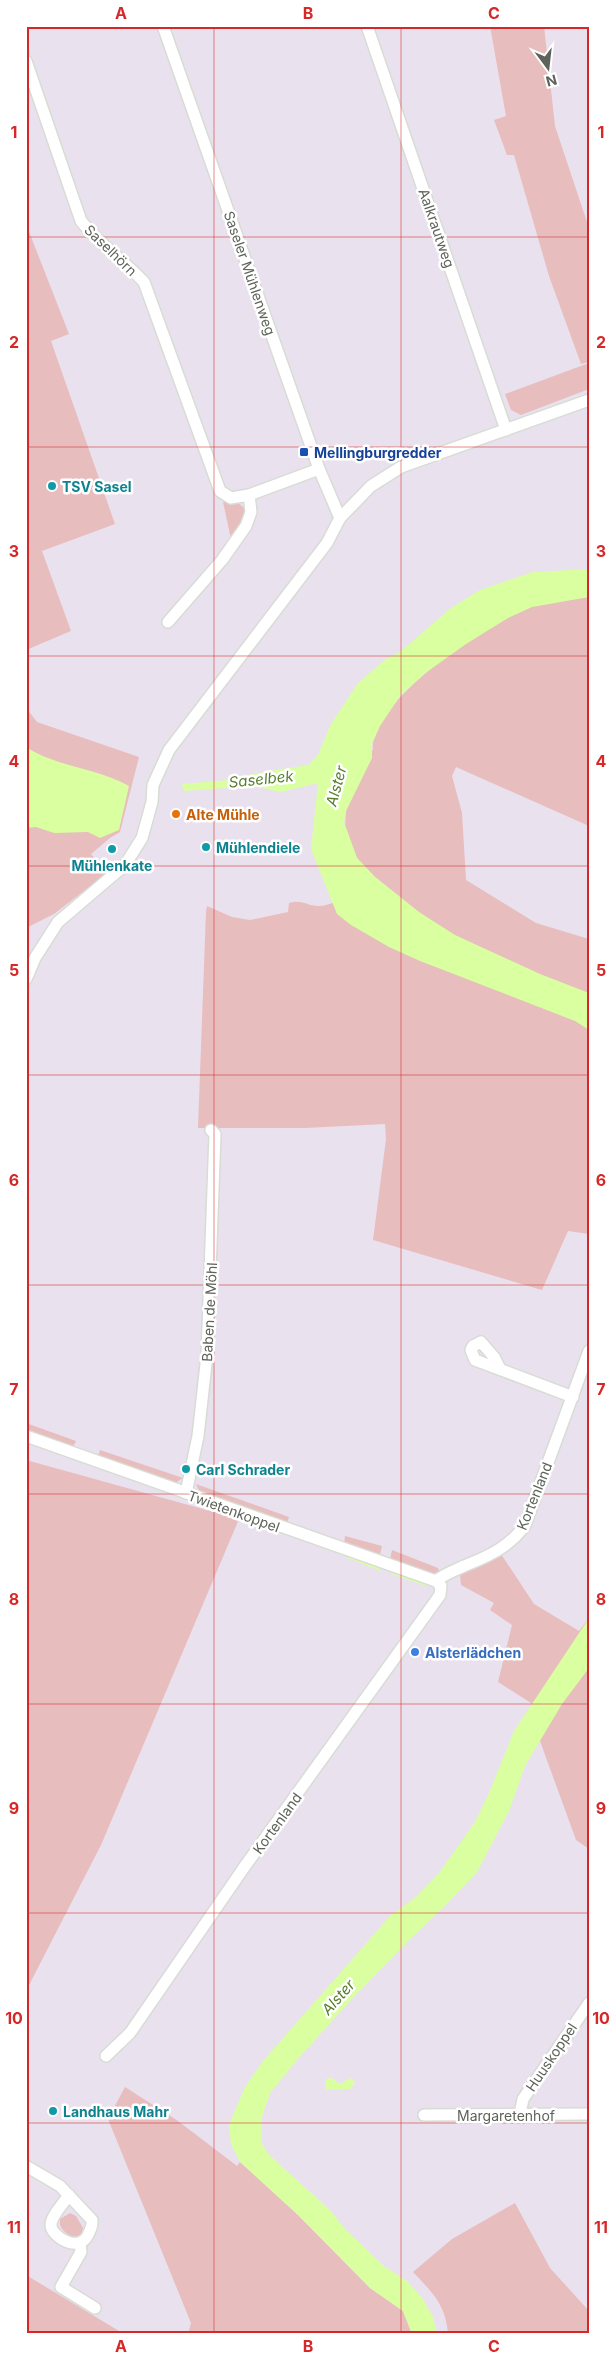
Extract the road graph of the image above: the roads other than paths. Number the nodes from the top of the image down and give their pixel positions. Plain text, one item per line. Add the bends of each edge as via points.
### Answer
1 (163, 26) edge
2 (367, 26) edge
3 (26, 62) edge
4 (589, 400) edge
5 (506, 430) junction
6 (319, 469) junction
7 (249, 495) junction
8 (340, 518) junction
9 (168, 622) dead end
10 (26, 980) edge
11 (211, 1130) dead end
12 (589, 1351) edge
13 (500, 1369) dead end
14 (573, 1397) junction
15 (26, 1436) edge
16 (186, 1493) junction
17 (439, 1584) junction
18 (589, 2003) edge
19 (106, 2056) dead end
20 (520, 2114) junction
21 (589, 2114) edge
22 (424, 2115) dead end
23 (26, 2166) edge
24 (69, 2195) junction
25 (80, 2244) junction
26 (95, 2308) dead end

1 - 6 street, Saseler Mühlenweg
2 - 5 street, Aalkrautweg
3 - 7 street, Saselhörn via 81,221 98,242 144,282 220,491 231,498
4 - 5 street
5 - 8 street via 401,467 371,486
6 - 7 street, Saselhörn
6 - 8 street, Saseler Mühlenweg
7 - 9 street via 251,512 246,526
8 - 10 street via 328,544 169,750 153,785 144,834 125,865 58,922 35,958
11 - 16 street, Baben de Möhl via 215,1134 208,1355 198,1436
12 - 14 street, Kortenland
13 - 14 street
14 - 17 street, Kortenland via 524,1526 517,1536 506,1546 446,1574
15 - 16 street, Twietenkoppel
16 - 17 street, Twietenkoppel
17 - 19 street, Kortenland via 440,1595 130,2032
18 - 20 street, Huuskoppel via 523,2099
20 - 21 street, Margaretenhof
20 - 22 street, Margaretenhof
23 - 24 street
24 - 25 street via 92,2220 85,2241
24 - 25 street via 52,2220 51,2227 67,2240
25 - 26 street via 81,2252 61,2287

